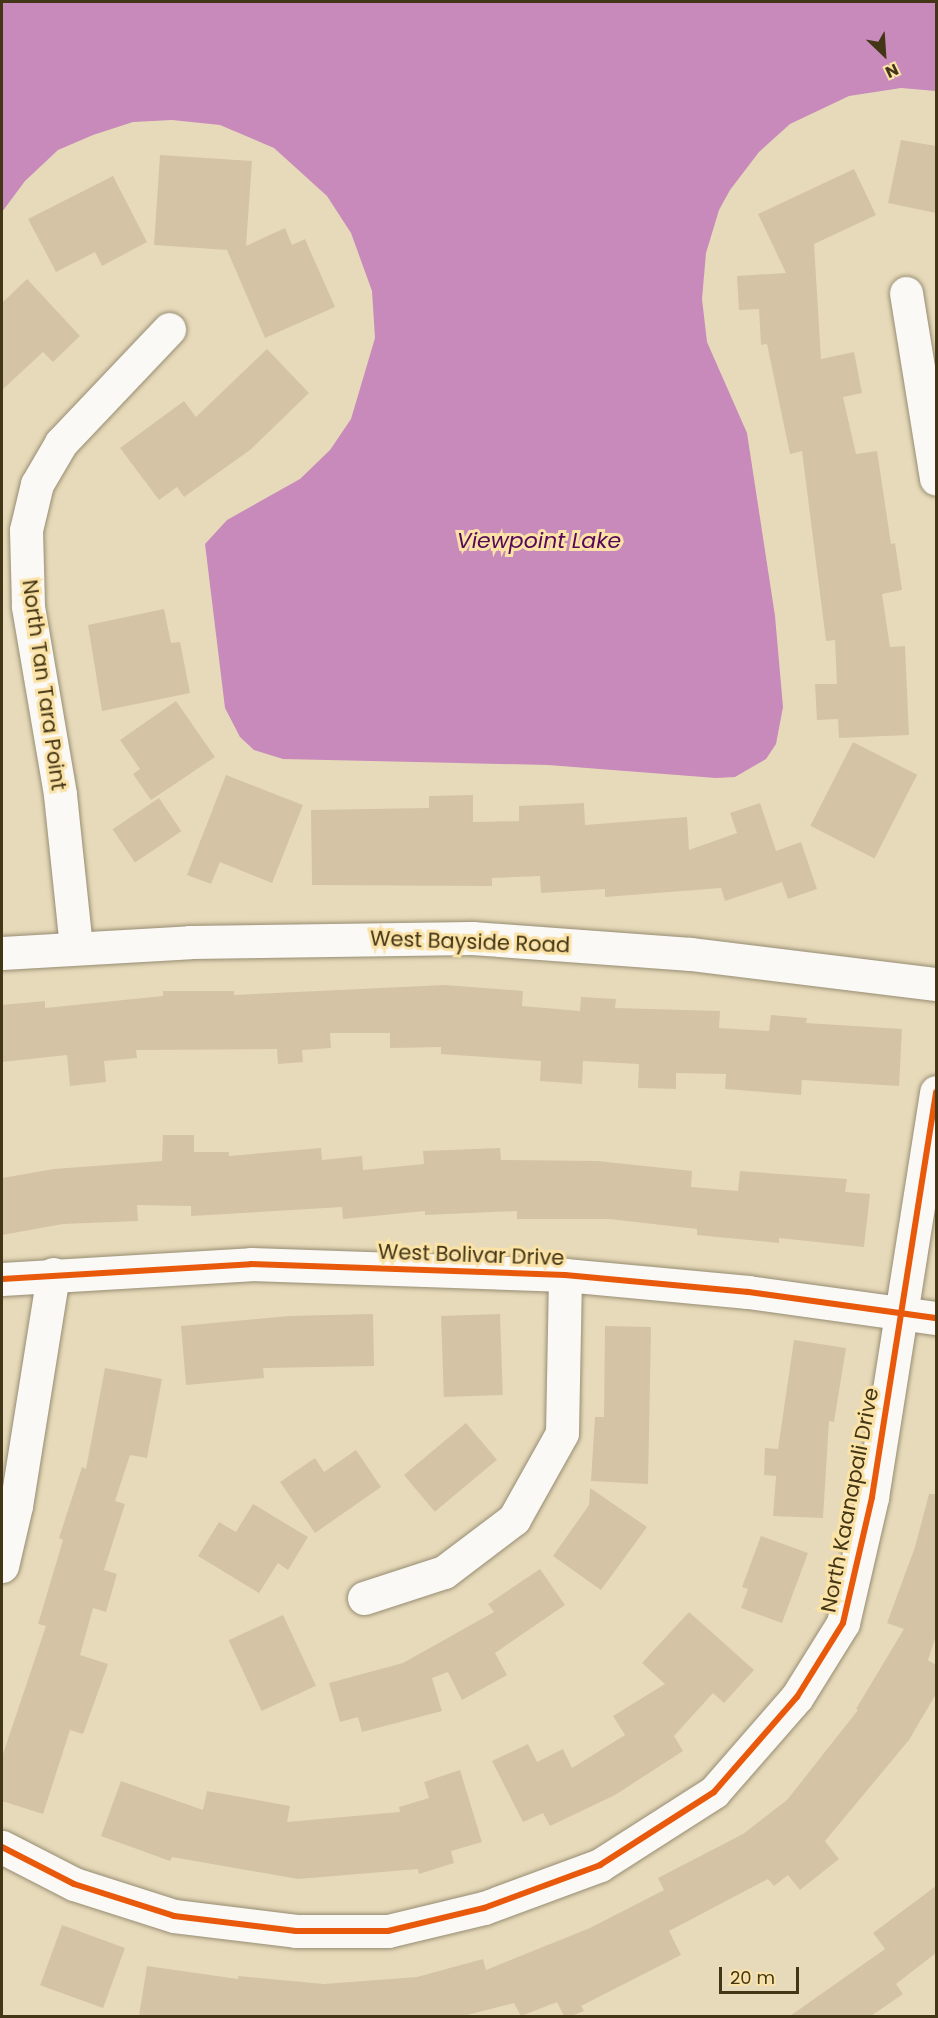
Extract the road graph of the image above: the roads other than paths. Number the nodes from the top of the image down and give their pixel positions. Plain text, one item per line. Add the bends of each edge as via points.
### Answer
1 (906, 293) dead end
2 (169, 329) dead end
3 (936, 479) edge
4 (76, 947) junction
5 (2, 953) edge
6 (936, 984) edge
7 (936, 1092) edge
8 (53, 1274) junction
9 (565, 1275) junction
10 (2, 1279) edge
11 (902, 1312) junction
12 (936, 1318) edge
13 (2, 1566) edge
14 (364, 1598) dead end
15 (2, 1847) edge

1 - 3 street
2 - 4 street, North Tan Tara Point via 61,443 37,484 26,530 28,606 60,794
4 - 5 street, West Bayside Road
4 - 6 street, West Bayside Road via 472,938 690,954
7 - 11 street, North Kaanapali Drive
8 - 9 street, West Bolivar Drive via 251,1264
8 - 10 street, West Bolivar Drive
8 - 13 street via 16,1506
9 - 11 street, West Bolivar Drive
9 - 14 street via 562,1433 514,1519 444,1572
11 - 12 street, West Bolivar Drive
11 - 15 street, North Kaanapali Drive via 872,1497 843,1623 797,1697 714,1792 600,1865 484,1908 388,1931 296,1930 174,1916 74,1884

